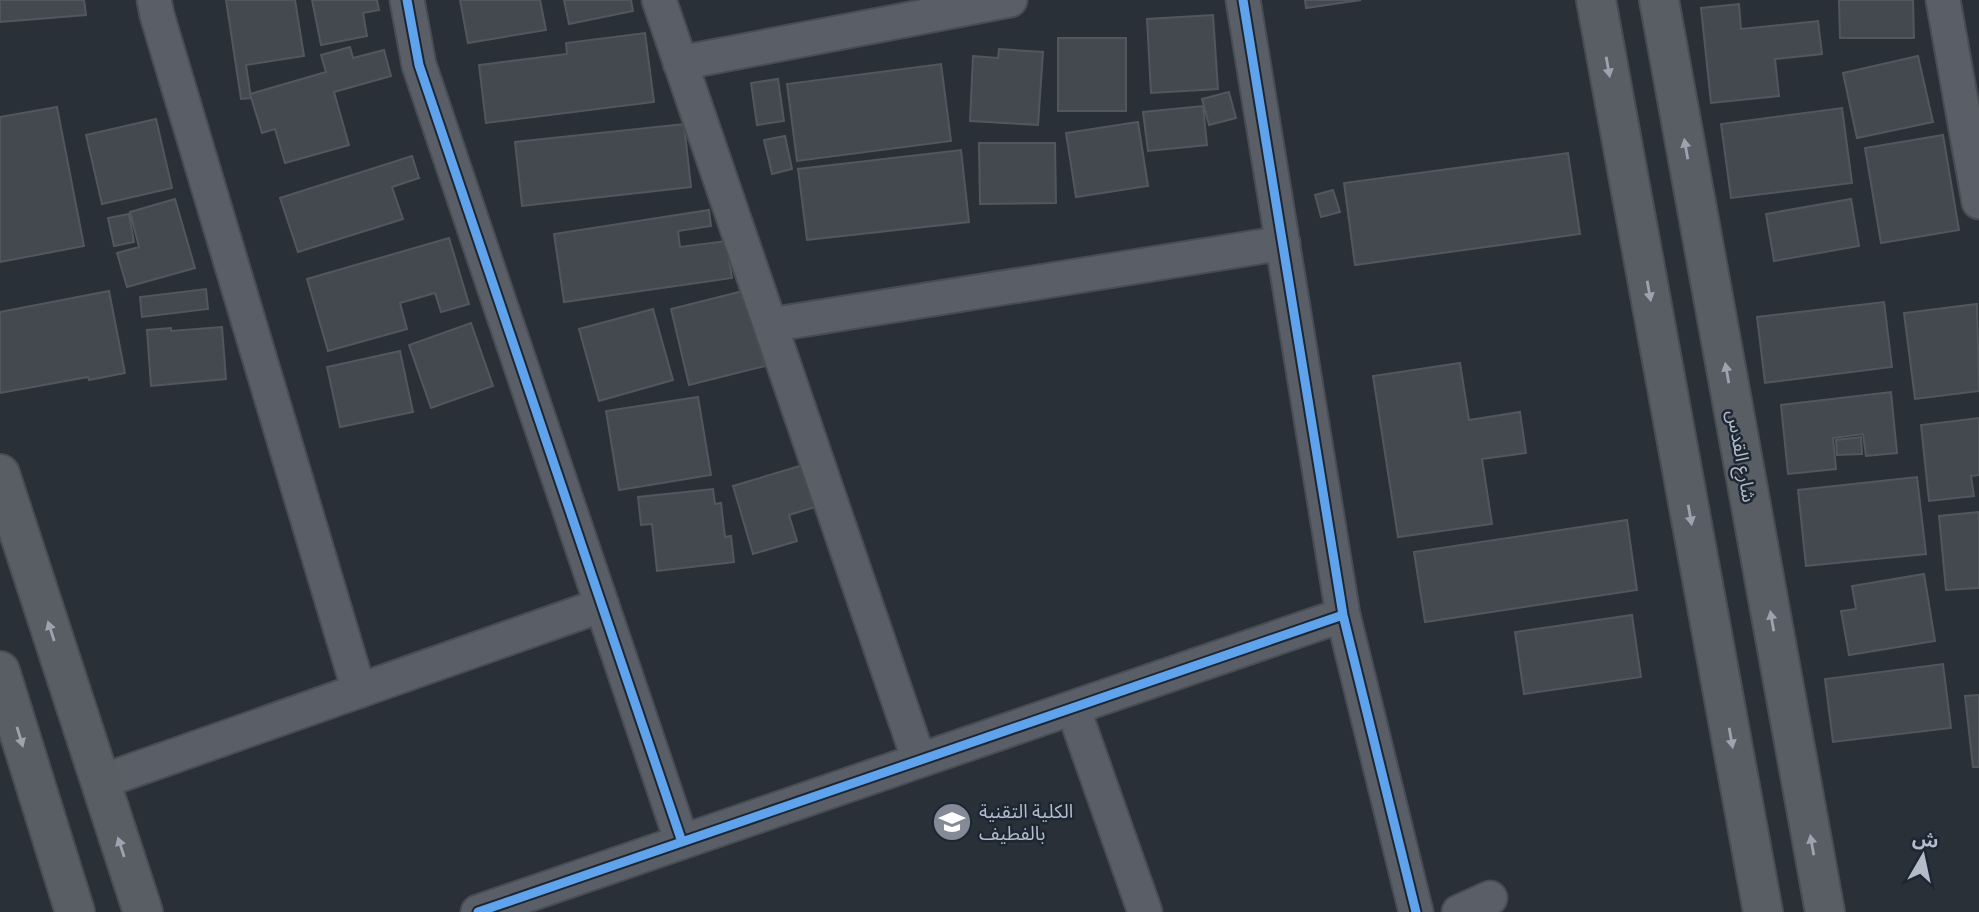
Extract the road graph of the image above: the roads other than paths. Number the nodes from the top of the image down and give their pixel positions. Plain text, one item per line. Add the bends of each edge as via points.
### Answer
1 (154, 0) edge
2 (407, 0) edge
3 (659, 0) edge
4 (1010, 0) edge
5 (1243, 0) edge
6 (1596, 0) edge
7 (1659, 0) edge
8 (1943, 0) edge
9 (680, 63) junction
10 (1979, 202) edge
11 (1283, 243) junction
12 (770, 325) junction
13 (0, 474) edge
14 (602, 605) junction
15 (1343, 615) junction
16 (2, 683) edge
17 (359, 691) junction
18 (1073, 708) junction
19 (919, 760) junction
20 (100, 782) junction
21 (682, 842) junction
22 (1490, 898) dead end
23 (75, 912) edge
24 (143, 912) edge
25 (478, 912) edge
26 (1145, 912) edge
27 (1416, 912) edge
28 (1459, 912) edge
29 (1763, 912) edge
30 (1825, 912) edge

1 - 17 street
2 - 14 street via 419,65
3 - 9 street
4 - 9 street
5 - 11 street
6 -> 29 main road
30 -> 7 main road, شارع القدس
8 - 10 street
9 - 12 street
11 - 12 street
11 - 15 street
12 - 19 street
20 -> 13 main road
14 - 17 street
14 - 21 street
15 - 18 street
15 - 27 street
16 -> 23 main road
17 - 20 street
18 - 19 street
18 - 26 street
19 - 21 street
24 -> 20 main road
21 - 25 street
22 - 28 street

